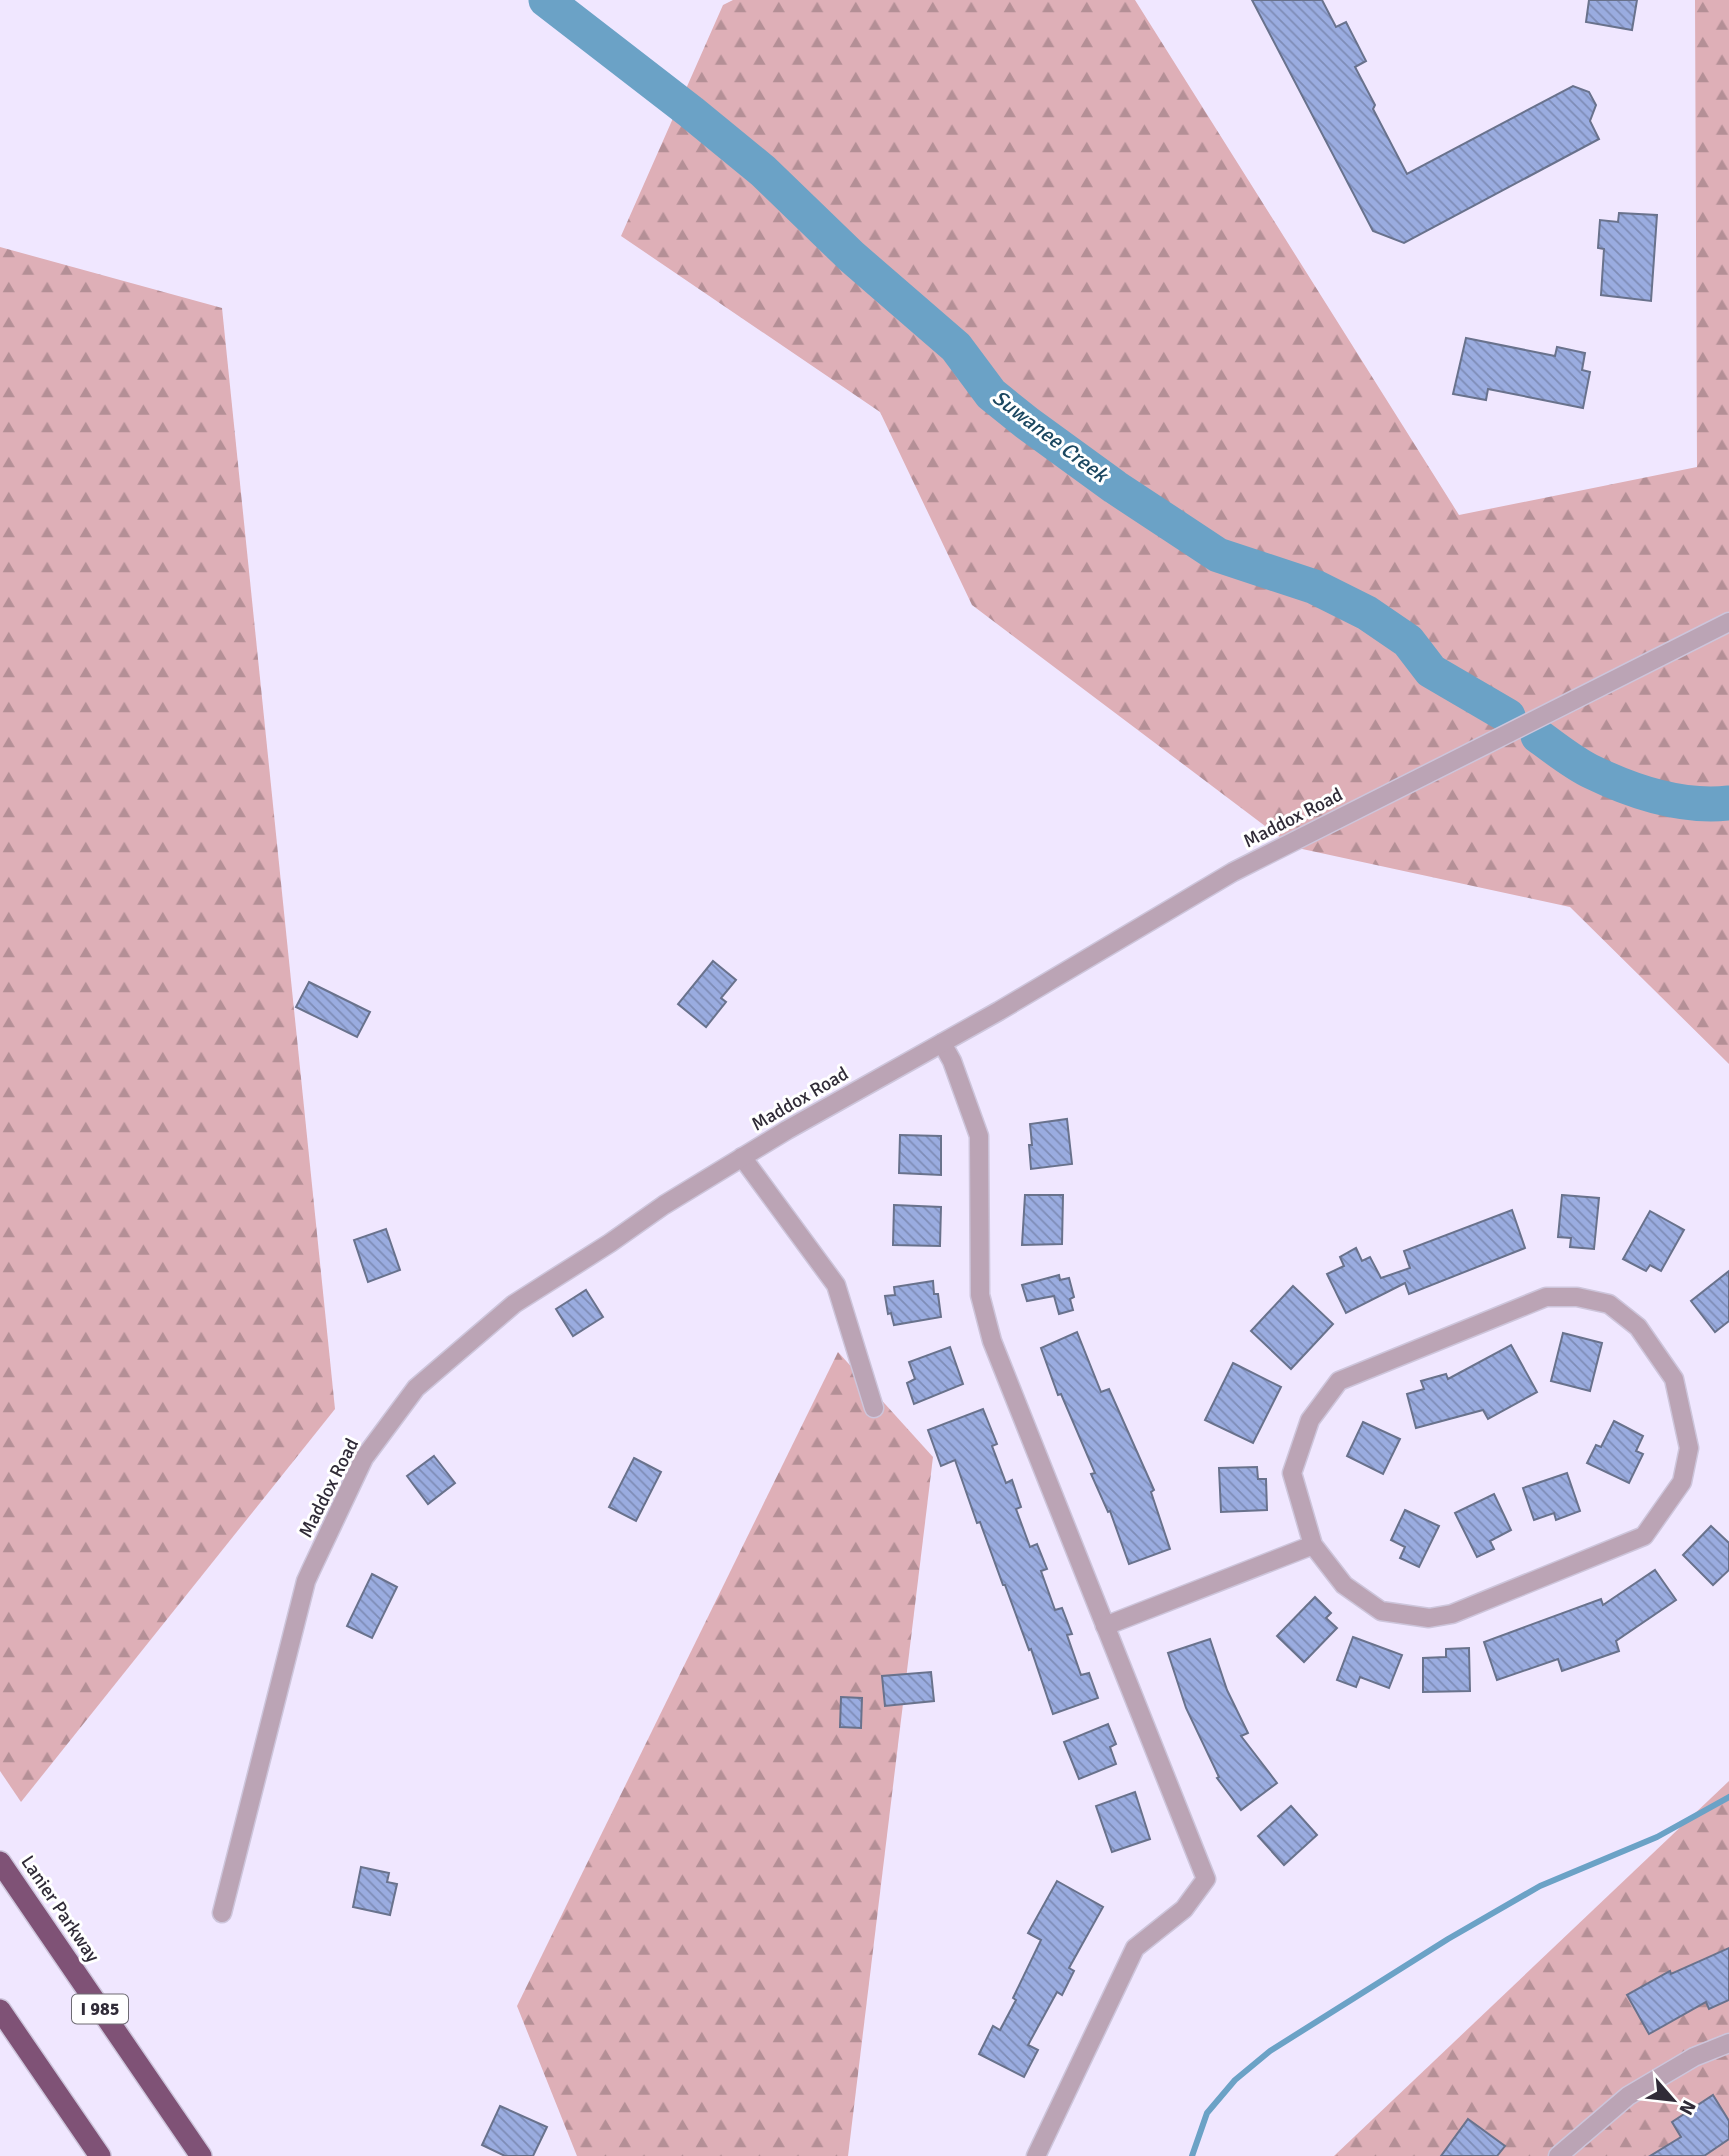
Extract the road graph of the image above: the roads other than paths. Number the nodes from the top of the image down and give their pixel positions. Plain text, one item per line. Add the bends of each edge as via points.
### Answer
1 (1729, 622) edge
2 (942, 1043) junction
3 (742, 1157) junction
4 (874, 1408) dead end
5 (1313, 1545) junction
6 (1105, 1626) junction
7 (0, 1862) edge
8 (222, 1913) dead end
9 (0, 2010) edge
10 (1729, 2043) edge
11 (100, 2156) edge
12 (201, 2156) edge
13 (1036, 2156) edge
14 (1558, 2156) edge

1 - 2 street, Maddox Road via 1233,872
2 - 3 street, Maddox Road
2 - 6 street via 979,1136 981,1295 992,1341
3 - 4 street via 836,1285
3 - 8 street, Maddox Road via 514,1304 416,1388 364,1458 306,1581
5 - 5 street via 1344,1585 1381,1611 1429,1618 1452,1614 1644,1536 1682,1482 1689,1448 1674,1379 1638,1327 1609,1304 1546,1297 1339,1381 1310,1420 1292,1473
5 - 6 street
6 - 13 street via 1206,1879 1184,1909 1135,1948
7 - 12 highway, Lanier Parkway / I 985
9 - 11 highway
10 - 14 street via 1693,2057 1628,2096

